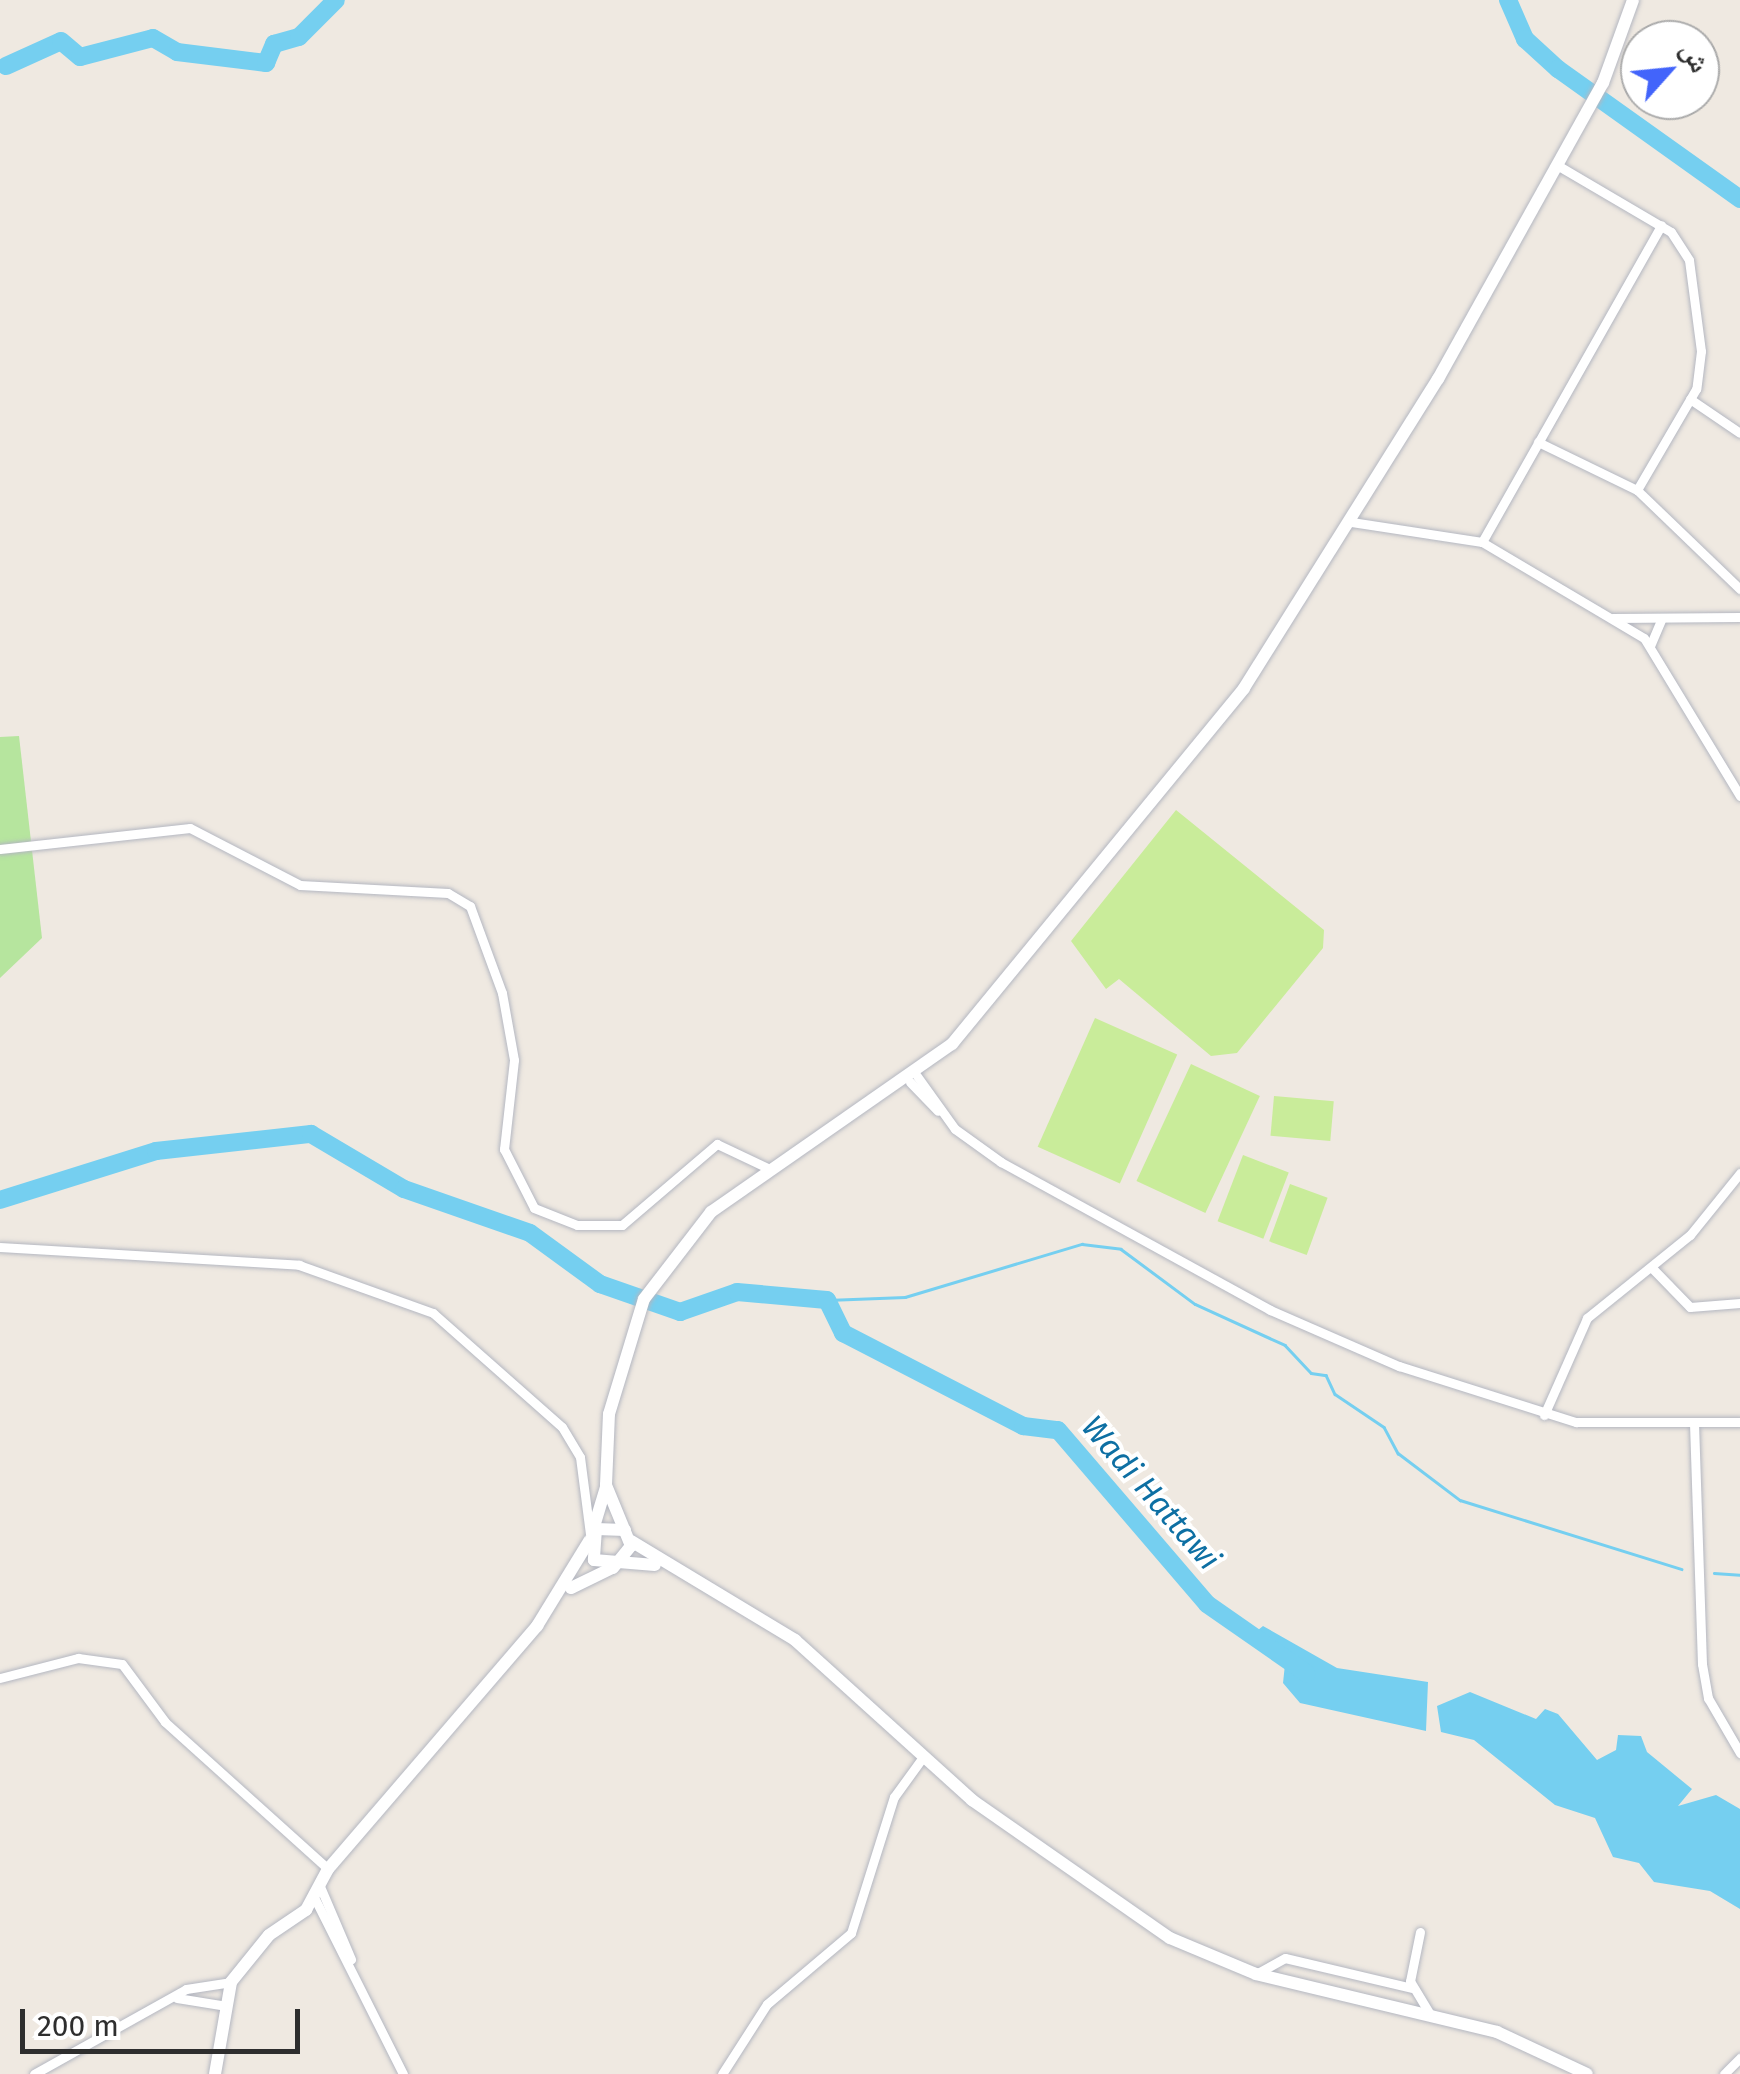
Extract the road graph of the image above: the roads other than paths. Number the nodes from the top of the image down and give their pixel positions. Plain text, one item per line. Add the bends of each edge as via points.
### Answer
1 (1633, 0) edge
2 (1558, 165) junction
3 (1661, 225) junction
4 (1690, 399) junction
5 (1740, 433) edge
6 (1538, 442) junction
7 (1637, 490) junction
8 (1352, 522) junction
9 (1482, 542) junction
10 (1740, 589) edge
11 (1740, 616) edge
12 (1612, 618) junction
13 (1661, 620) junction
14 (1650, 649) junction
15 (1740, 796) edge
16 (0, 849) edge
17 (913, 1079) junction
18 (770, 1169) junction
19 (1740, 1173) edge
20 (1737, 1187) edge
21 (0, 1247) edge
22 (1653, 1269) junction
23 (1740, 1303) edge
24 (1544, 1415) junction
25 (1694, 1422) junction
26 (1740, 1422) edge
27 (606, 1485) junction
28 (628, 1536) junction
29 (590, 1537) junction
30 (658, 1565) junction
31 (613, 1568) junction
32 (565, 1592) junction
33 (0, 1678) edge
34 (1740, 1753) edge
35 (924, 1757) junction
36 (328, 1869) junction
37 (319, 1884) junction
38 (315, 1899) junction
39 (1420, 1932) dead end
40 (352, 1967) junction
41 (1256, 1974) junction
42 (231, 1982) junction
43 (1412, 1988) junction
44 (170, 2000) junction
45 (220, 2005) junction
46 (1430, 2014) junction
47 (1740, 2058) edge
48 (34, 2074) edge
49 (215, 2074) edge
50 (403, 2074) edge
51 (722, 2074) edge
52 (1586, 2074) edge
53 (1724, 2074) edge

1 - 2 main road via 1603,83
2 - 3 street
2 - 8 main road
3 - 4 street via 1689,260 1702,360
3 - 6 street
4 - 5 street
4 - 7 street
6 - 7 street
6 - 9 street
7 - 10 street
8 - 9 street
8 - 17 main road via 1244,688 1025,962
9 - 12 street
11 - 13 street
12 - 13 street
12 - 14 street
13 - 14 street
14 - 15 street
16 - 18 street via 190,828 300,884 448,893 470,906 502,993 514,1060 504,1150 534,1208 577,1225 622,1225 717,1144
17 - 18 main road
17 - 24 street via 944,1116 1001,1162 1270,1310
18 - 27 main road via 711,1212 644,1299 618,1367
19 - 20 street
20 - 22 street
21 - 29 street via 299,1265 432,1314 562,1426 580,1457
22 - 23 street via 1690,1307
22 - 24 street via 1587,1318
24 - 25 street
25 - 26 street
25 - 34 street via 1702,1664 1708,1698
27 - 28 main road
27 - 29 main road
28 - 29 main road via 608,1524
28 - 30 main road
28 - 31 main road via 626,1560
29 - 31 main road via 594,1560
29 - 32 main road
30 - 31 main road
30 - 35 main road via 795,1640
31 - 32 main road
32 - 36 main road
33 - 36 street via 78,1658 122,1664 165,1722
35 - 41 main road via 1100,1896
35 - 51 street via 894,1796 851,1934 767,2004
36 - 37 main road
37 - 38 main road
37 - 40 street
38 - 40 street
38 - 42 main road
39 - 43 street
40 - 50 street
41 - 43 street via 1285,1958
41 - 46 main road
42 - 44 street
42 - 45 main road
43 - 46 street
44 - 45 street
44 - 48 street
45 - 49 main road
46 - 52 main road via 1525,2042
47 - 53 street

